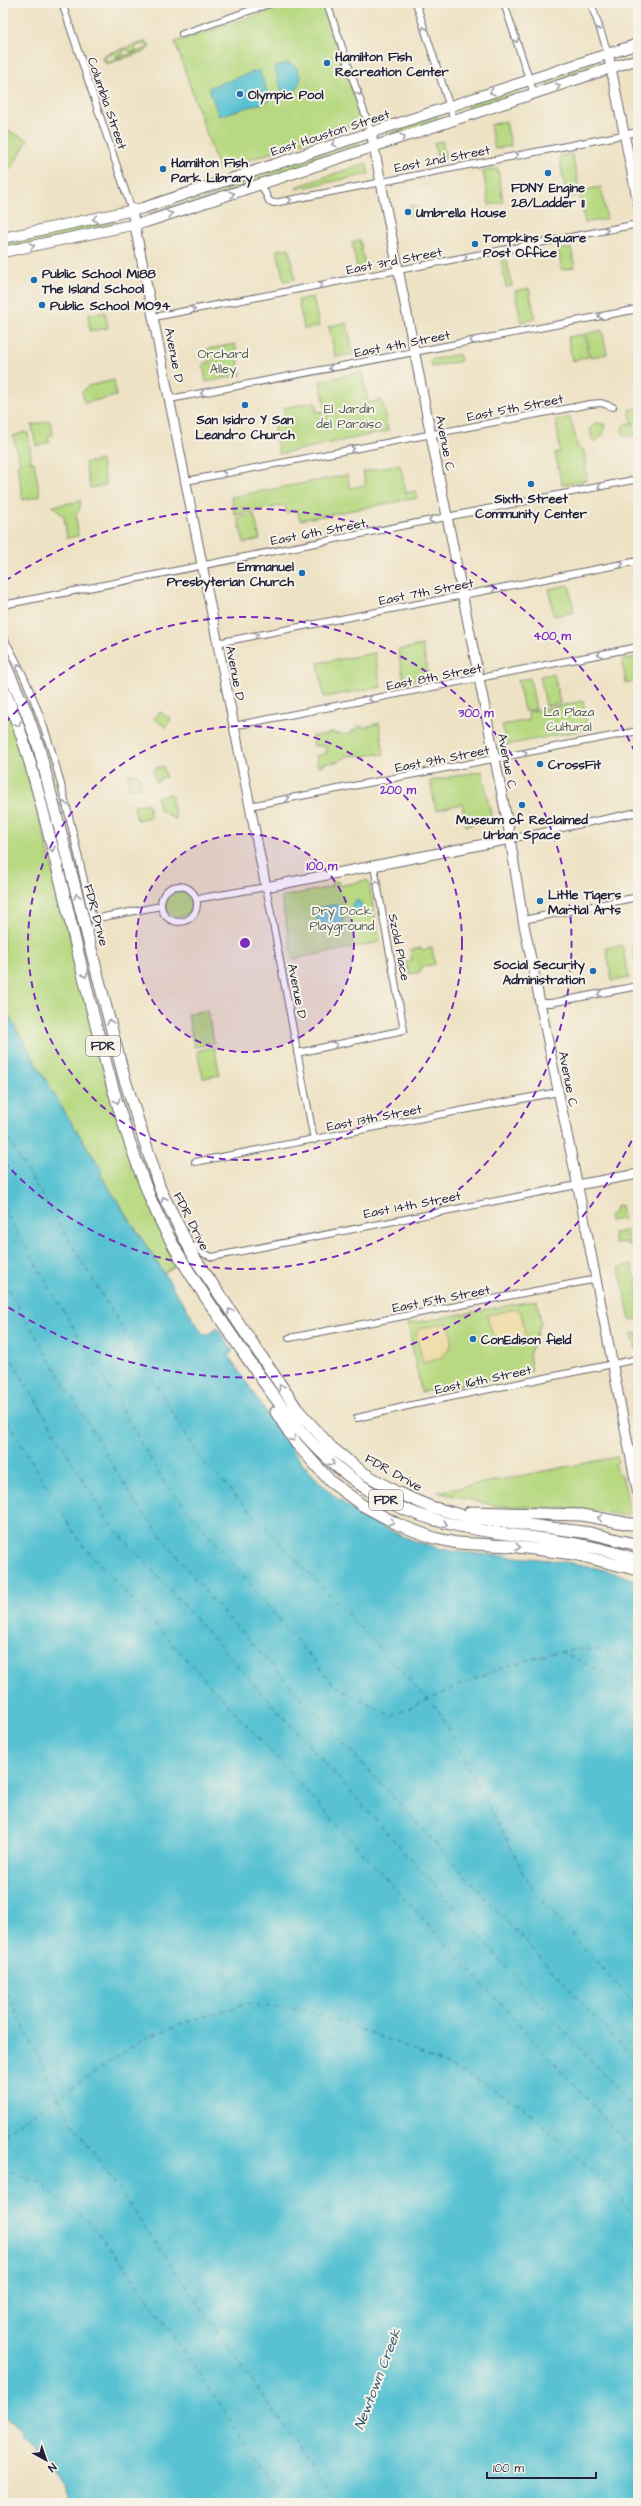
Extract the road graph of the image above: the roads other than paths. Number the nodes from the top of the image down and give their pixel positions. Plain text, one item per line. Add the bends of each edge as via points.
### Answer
1 (62, 3) edge
2 (272, 3) edge
3 (327, 3) edge
4 (416, 3) edge
5 (504, 3) edge
6 (591, 3) edge
7 (182, 34) dead end
8 (638, 44) edge
9 (608, 53) junction
10 (638, 59) edge
11 (612, 68) junction
12 (529, 80) junction
13 (534, 94) junction
14 (450, 106) junction
15 (454, 120) junction
16 (371, 132) junction
17 (638, 132) edge
18 (625, 134) junction
19 (375, 146) junction
20 (382, 181) junction
21 (261, 184) junction
22 (638, 203) edge
23 (132, 211) junction
24 (638, 224) edge
25 (136, 225) junction
26 (3, 238) edge
27 (3, 252) edge
28 (399, 270) junction
29 (638, 309) edge
30 (154, 317) junction
31 (415, 352) junction
32 (170, 399) junction
33 (613, 407) dead end
34 (431, 434) junction
35 (638, 480) edge
36 (186, 481) junction
37 (447, 517) junction
38 (638, 561) edge
39 (202, 565) junction
40 (462, 595) junction
41 (3, 605) edge
42 (3, 637) edge
43 (217, 643) junction
44 (638, 647) edge
45 (3, 660) edge
46 (478, 678) junction
47 (3, 688) edge
48 (233, 726) junction
49 (638, 731) edge
50 (494, 759) junction
51 (249, 806) junction
52 (638, 812) edge
53 (510, 839) junction
54 (374, 867) junction
55 (266, 887) junction
56 (638, 897) edge
57 (196, 899) junction
58 (161, 906) junction
59 (523, 920) junction
60 (638, 986) edge
61 (540, 1003) junction
62 (297, 1053) junction
63 (558, 1092) junction
64 (314, 1140) junction
65 (195, 1162) dead end
66 (638, 1174) edge
67 (577, 1185) junction
68 (197, 1245) dead end
69 (596, 1279) junction
70 (289, 1338) dead end
71 (638, 1359) edge
72 (613, 1364) junction
73 (262, 1380) junction
74 (357, 1418) dead end
75 (633, 1466) junction
76 (638, 1478) edge
77 (638, 1495) edge
78 (455, 1514) junction
79 (638, 1524) edge
80 (638, 1545) edge
81 (638, 1560) edge
82 (638, 1570) edge

1 - 23 street, Columbia Street
2 - 7 street
3 -> 16 street
14 -> 4 street
5 -> 12 street
6 -> 9 street
8 - 9 main road, East Houston Street
9 - 11 main road
9 - 12 main road, East Houston Street
10 - 11 main road
13 -> 11 main road
11 - 18 main road
12 - 13 street
12 -> 14 main road, East Houston Street
13 - 15 main road
14 - 15 street
14 - 16 main road, East Houston Street
19 -> 15 main road
16 - 19 main road, Avenue C
16 -> 23 main road, East Houston Street
17 - 18 street, East 2nd Street
20 -> 18 street, East 2nd Street
18 - 22 main road
19 - 20 main road, Avenue C
19 - 21 main road
21 -> 20 street, East 2nd Street via 269,201 274,203
20 - 28 main road, Avenue C
25 -> 21 main road
23 - 25 main road, Avenue D
23 -> 26 main road, East Houston Street
28 -> 24 street, East 3rd Street
27 -> 25 main road
25 - 30 main road, Avenue D
30 -> 28 street, East 3rd Street
28 - 31 main road, Avenue C
29 -> 31 street, East 4th Street
30 - 32 main road, Avenue D
31 -> 32 street, East 4th Street
31 - 34 main road, Avenue C
32 - 36 main road, Avenue D
33 - 34 street, East 5th Street via 601,403 590,404
36 -> 34 street, East 5th Street
34 - 37 main road, Avenue C
35 -> 37 street, East 6th Street
36 - 39 main road, Avenue D
37 -> 39 street, East 6th Street
37 - 40 main road, Avenue C
40 -> 38 street, East 7th Street
39 - 41 street, East 6th Street
39 - 43 main road, Avenue D
43 -> 40 street, East 7th Street
40 - 46 main road, Avenue C
58 -> 42 street, FDR Drive via 93,919 55,764 39,714 16,659
43 - 48 main road, Avenue D
44 -> 46 street, East 8th Street
78 -> 45 highway, FDR Drive / FDR via 431,1507 384,1485 357,1468 322,1438 301,1414 268,1367 183,1239 162,1194 137,1121 39,748
46 -> 48 street, East 8th Street
46 - 50 main road, Avenue C
47 -> 73 highway, FDR Drive / FDR via 27,752 118,1102 142,1177 175,1249
48 - 51 main road, Avenue D
50 -> 49 street, East 9th Street
51 -> 50 street, East 9th Street
50 - 53 main road, Avenue C
51 - 55 main road, Avenue D
52 - 53 street
53 - 54 main road
53 - 59 main road, Avenue C
54 - 55 main road
62 -> 54 street, Szold Place via 403,1032
55 - 57 street
55 - 62 street, Avenue D
56 - 59 street
57 - 58 street via 187,888 175,887 166,892
57 - 58 street via 194,914 184,922 171,921
59 - 61 main road, Avenue C
60 -> 61 street
61 - 63 main road, Avenue C
62 - 64 street, Avenue D
63 - 64 street, East 13th Street
63 - 67 main road, Avenue C
64 - 65 street, East 13th Street
66 - 67 main road, East 14th Street
67 - 68 street, East 14th Street via 212,1257 203,1253
67 - 69 main road, Avenue C
69 - 70 street, East 15th Street
69 - 72 main road, Avenue C
71 - 72 street, East 16th Street
72 - 74 street, East 16th Street via 470,1392
72 - 75 main road, Avenue C
73 -> 81 highway, FDR Drive / FDR via 291,1421 317,1450 347,1476 380,1497 416,1514 453,1526 594,1547
73 -> 82 highway via 280,1419 312,1462 346,1494 384,1518 422,1534 457,1543 574,1554
75 - 76 main road, Avenue C
75 - 77 main road, Avenue C
79 -> 78 highway via 567,1514
78 - 80 highway, FDR Drive / FDR via 608,1536

